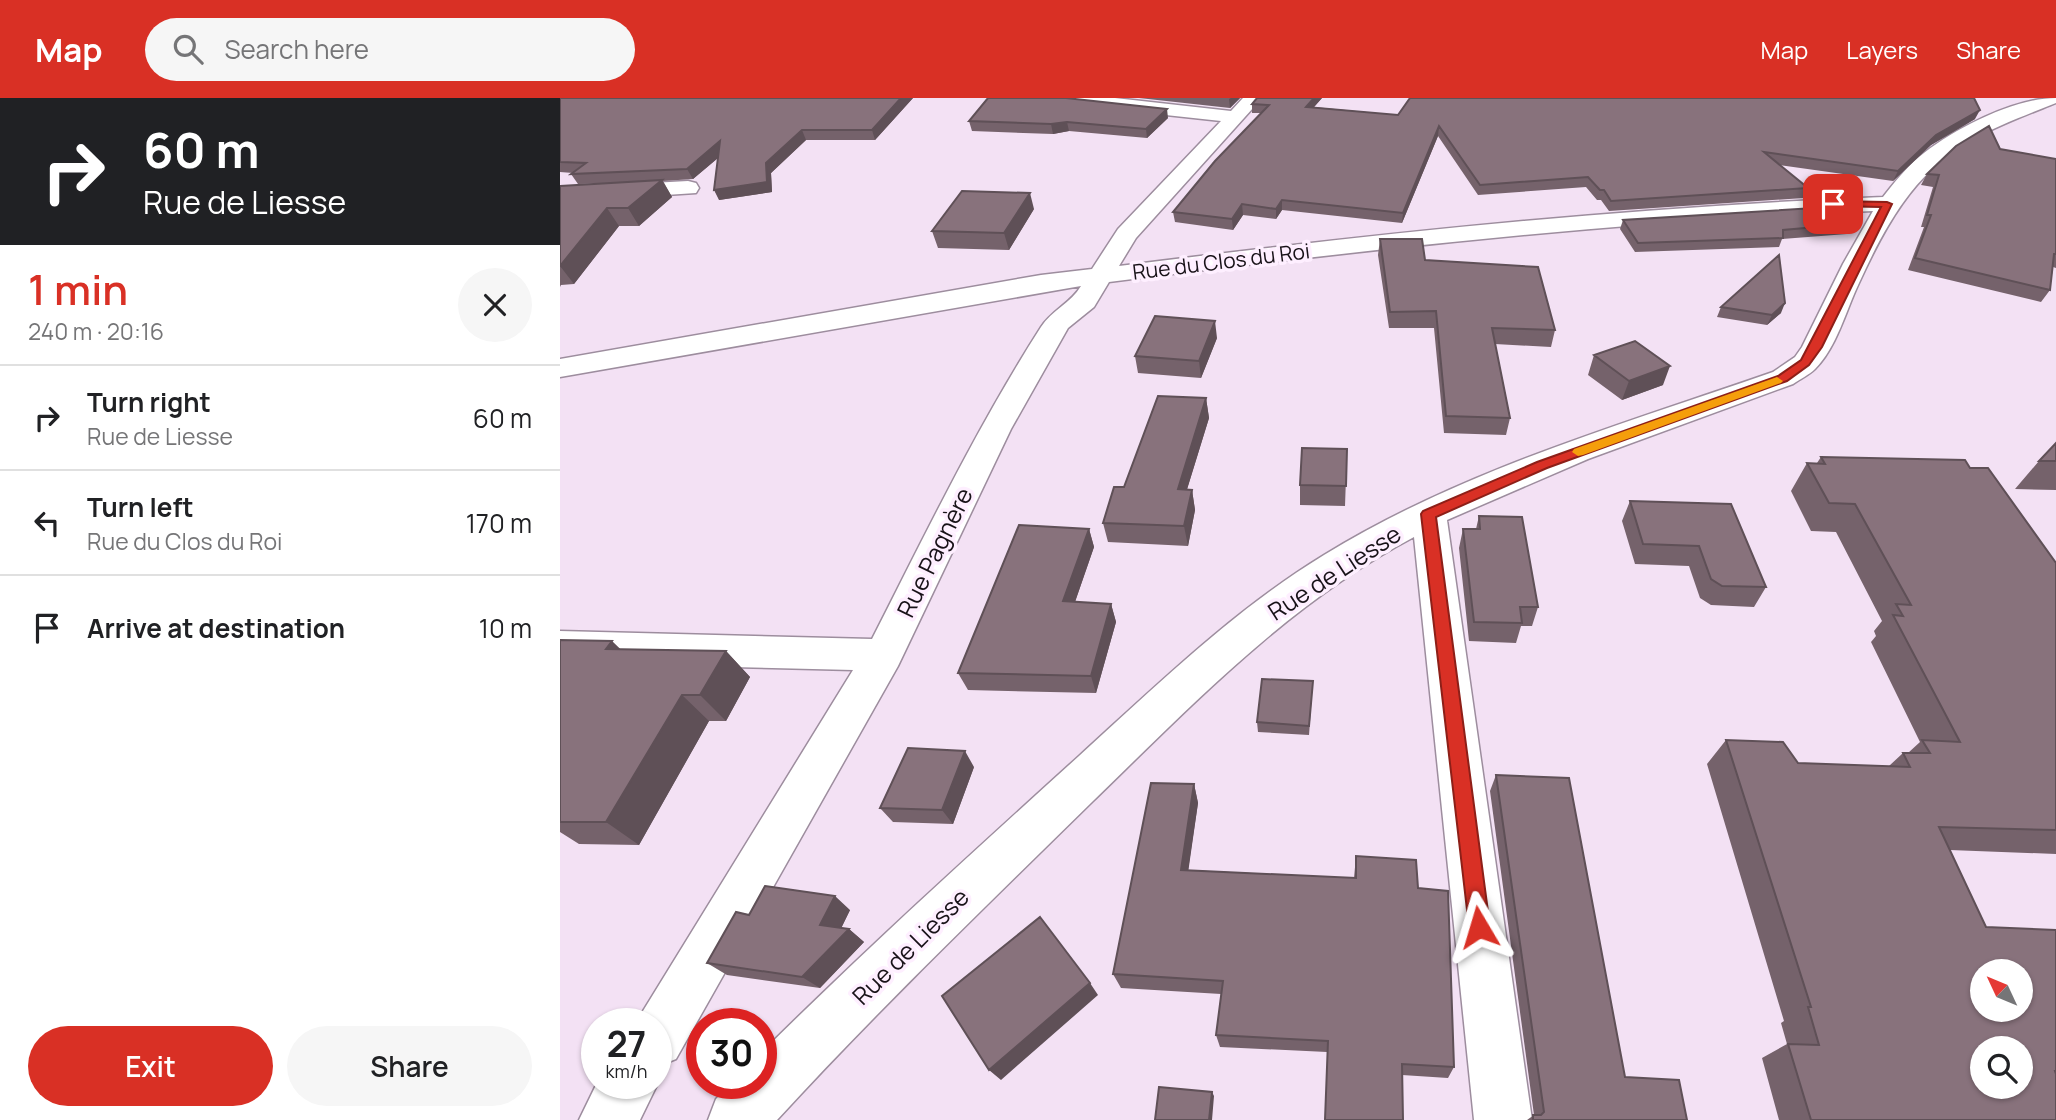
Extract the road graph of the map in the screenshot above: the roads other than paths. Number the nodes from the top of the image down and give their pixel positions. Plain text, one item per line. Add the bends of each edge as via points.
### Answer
1 (1064, 98) edge
2 (2053, 98) edge
3 (1245, 107) edge
4 (688, 188) dead end
5 (560, 195) edge
6 (1887, 204) junction
7 (1101, 276) junction
8 (560, 368) edge
9 (1429, 514) junction
10 (560, 647) edge
11 (884, 655) junction
12 (672, 1012) edge
13 (620, 1099) edge
14 (608, 1120) edge
15 (737, 1120) edge
16 (1503, 1120) edge

1 - 3 street
2 - 6 street, Rue de Liesse via 1948,144
3 - 7 street, Rue Pagnère via 1126,234
4 - 5 street
6 - 7 street, Rue du Clos du Roi via 1756,209 1427,236
6 - 9 street, Rue de Liesse via 1816,347 1805,363 1783,379 1542,465
7 - 8 street, Rue du Clos du Roi
7 - 11 street, Rue Pagnère via 1085,301 1055,327 995,429
9 - 15 street, Rue de Liesse via 1326,572 1213,660 987,871
9 - 16 street
10 - 11 street
11 - 12 street, Rue Pagnère
13 - 14 street

